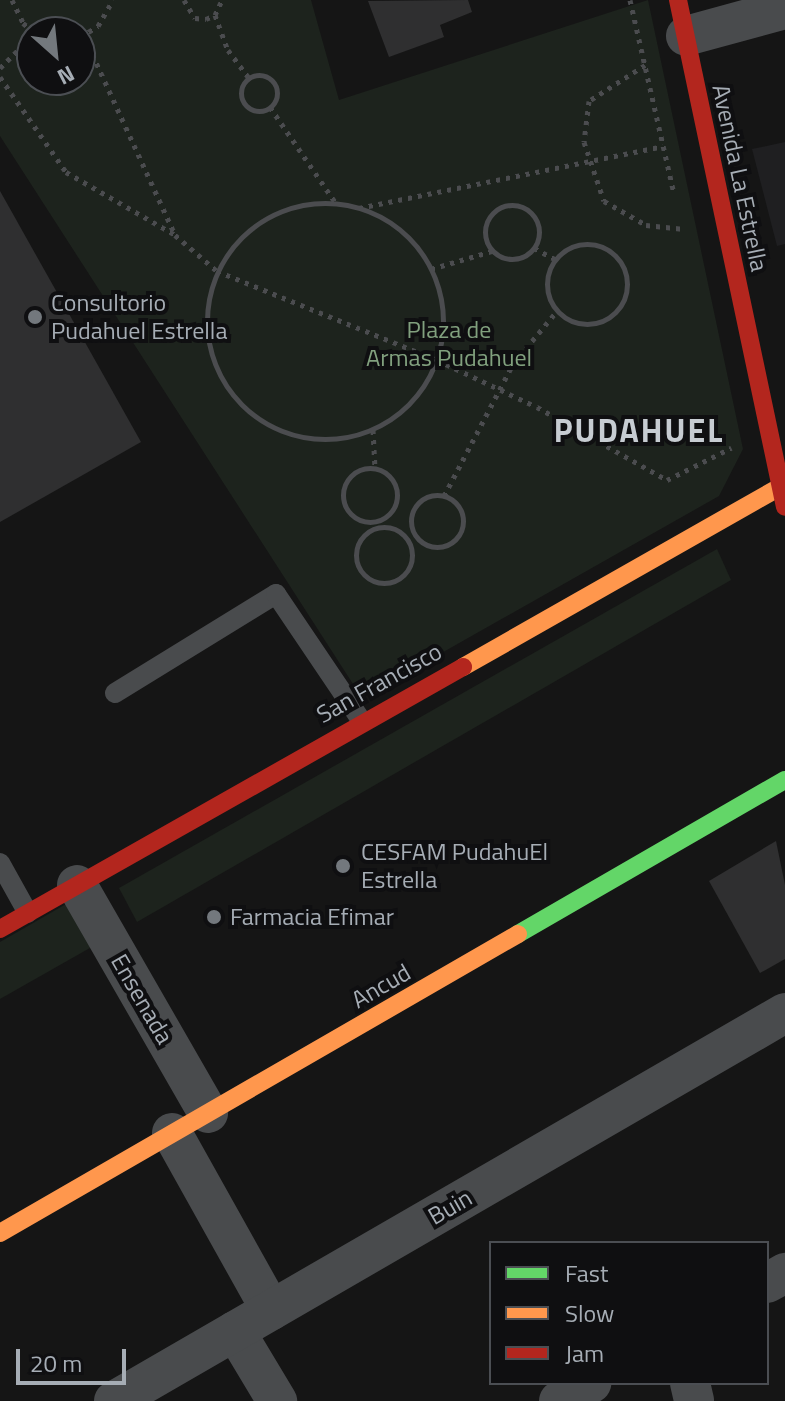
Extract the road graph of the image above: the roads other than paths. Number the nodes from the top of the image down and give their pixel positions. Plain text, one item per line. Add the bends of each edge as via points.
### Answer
1 (785, 9) edge
2 (682, 18) edge
3 (783, 485) edge
4 (785, 507) edge
5 (115, 693) dead end
6 (361, 720) junction
7 (785, 780) edge
8 (0, 863) edge
9 (77, 885) junction
10 (28, 913) junction
11 (0, 929) edge
12 (785, 1013) edge
13 (208, 1113) junction
14 (172, 1133) junction
15 (0, 1233) edge
16 (271, 1310) junction
17 (235, 1331) junction
18 (587, 1385) edge
19 (114, 1401) edge
20 (277, 1401) edge
21 (559, 1401) edge

1 - 2 street
2 - 3 main road, Avenida La Estrella
3 - 4 main road, Avenida La Estrella
3 - 6 main road, San Francisco
5 - 6 lane via 276,594
6 - 9 main road, San Francisco
7 - 13 main road, Ancud
8 - 10 lane
9 - 10 main road, San Francisco
9 - 13 street, Ensenada
10 - 11 main road, San Francisco
12 - 16 street, Buin
13 - 14 main road, Ancud
14 - 15 main road, Ancud
14 - 16 street
16 - 17 street, Buin
17 - 19 street, Buin
17 - 20 street
18 - 21 street

